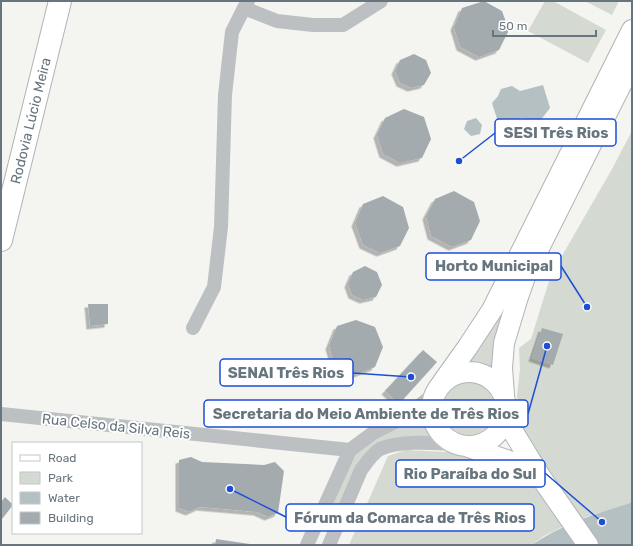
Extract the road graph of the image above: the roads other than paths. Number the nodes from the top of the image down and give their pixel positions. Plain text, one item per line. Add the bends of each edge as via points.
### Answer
1 (60, 1) edge
2 (381, 1) edge
3 (246, 5) edge
4 (632, 30) edge
5 (632, 63) edge
6 (1, 240) edge
7 (193, 328) dead end
8 (438, 389) junction
9 (505, 401) junction
10 (1, 414) edge
11 (460, 445) junction
12 (350, 450) junction
13 (545, 483) junction
14 (315, 528) junction
15 (331, 540) edge
16 (307, 545) edge
17 (588, 545) edge

1 - 6 highway, Rodovia Lúcio Meira
2 - 3 street via 343,25 313,25 277,20
3 - 7 street via 232,32 225,95 221,227 214,287
4 - 8 street via 492,310
5 - 9 street via 526,274 504,343 502,368
8 - 9 street via 452,375 476,372 488,376 498,384
8 - 11 street via 431,406 432,418 444,438
8 - 12 street via 405,417 373,433
9 - 11 street via 505,420 490,440 479,445
9 - 13 street via 512,430
10 - 12 street, Rua Celso da Silva Reis
11 - 13 street via 512,462
11 - 15 street via 397,445 380,450 361,470
12 - 14 street
13 - 17 street
14 - 15 street
14 - 16 street

